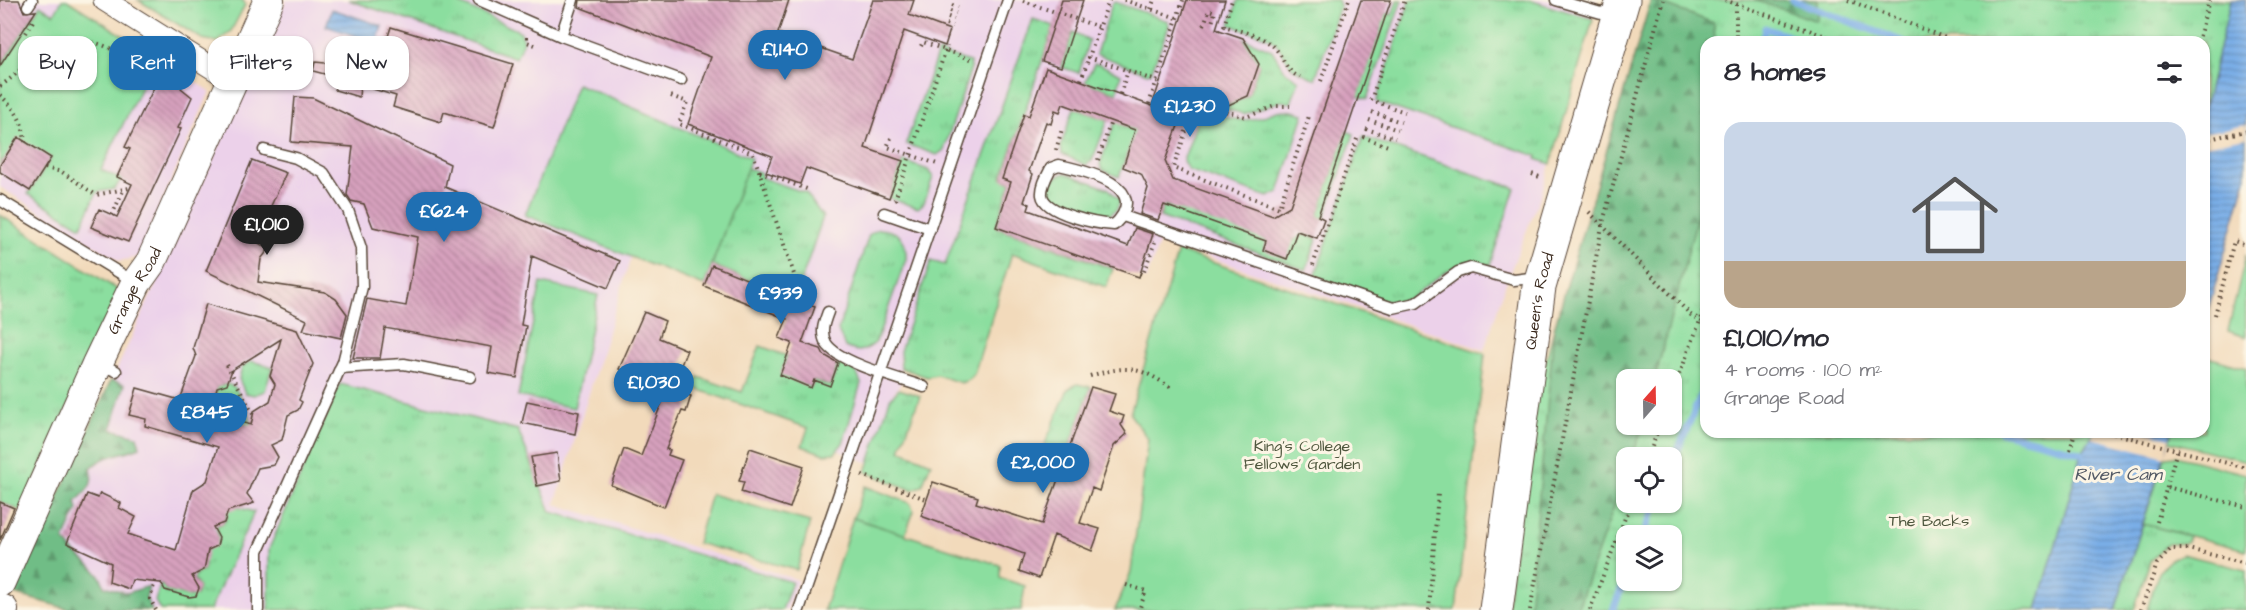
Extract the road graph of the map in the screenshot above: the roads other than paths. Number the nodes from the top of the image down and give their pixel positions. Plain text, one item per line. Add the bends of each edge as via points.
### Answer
1 (104, 0) edge
2 (269, 0) edge
3 (479, 0) edge
4 (509, 0) edge
5 (573, 0) edge
6 (1008, 0) edge
7 (1556, 0) edge
8 (1622, 4) edge
9 (505, 12) junction
10 (253, 36) edge
11 (561, 36) junction
12 (208, 65) edge
13 (681, 80) dead end
14 (230, 90) edge
15 (264, 150) dead end
16 (0, 200) edge
17 (887, 214) road end
18 (1123, 216) junction
19 (930, 230) junction
20 (1542, 277) junction
21 (136, 283) junction
22 (828, 312) dead end
23 (340, 368) junction
24 (879, 371) junction
25 (470, 377) dead end
26 (924, 387) dead end
27 (0, 582) edge
28 (258, 610) edge
29 (799, 610) edge
30 (1496, 610) edge

1 - 12 street
2 - 10 street, Grange Road
3 - 9 lane
4 - 9 lane
5 - 11 lane
6 - 19 lane
7 - 8 lane via 1601,13
8 - 20 main road, Queen's Road
9 - 11 lane
11 - 13 lane
14 - 21 street, Grange Road via 151,262
15 - 23 lane via 296,158 324,173 348,210 361,248 362,287
16 - 21 lane
17 - 19 lane
18 - 18 lane via 1114,225 1097,224 1053,209 1041,193 1051,168 1059,165 1113,183 1126,198
18 - 20 lane via 1393,308 1416,303 1458,272 1471,268 1514,280
19 - 24 lane
20 - 30 main road, Queen's Road via 1534,310
21 - 27 street, Grange Road via 106,368
22 - 24 lane via 822,328 826,343 838,355
23 - 25 lane via 404,364
23 - 28 lane via 258,551
24 - 26 lane
24 - 29 lane

